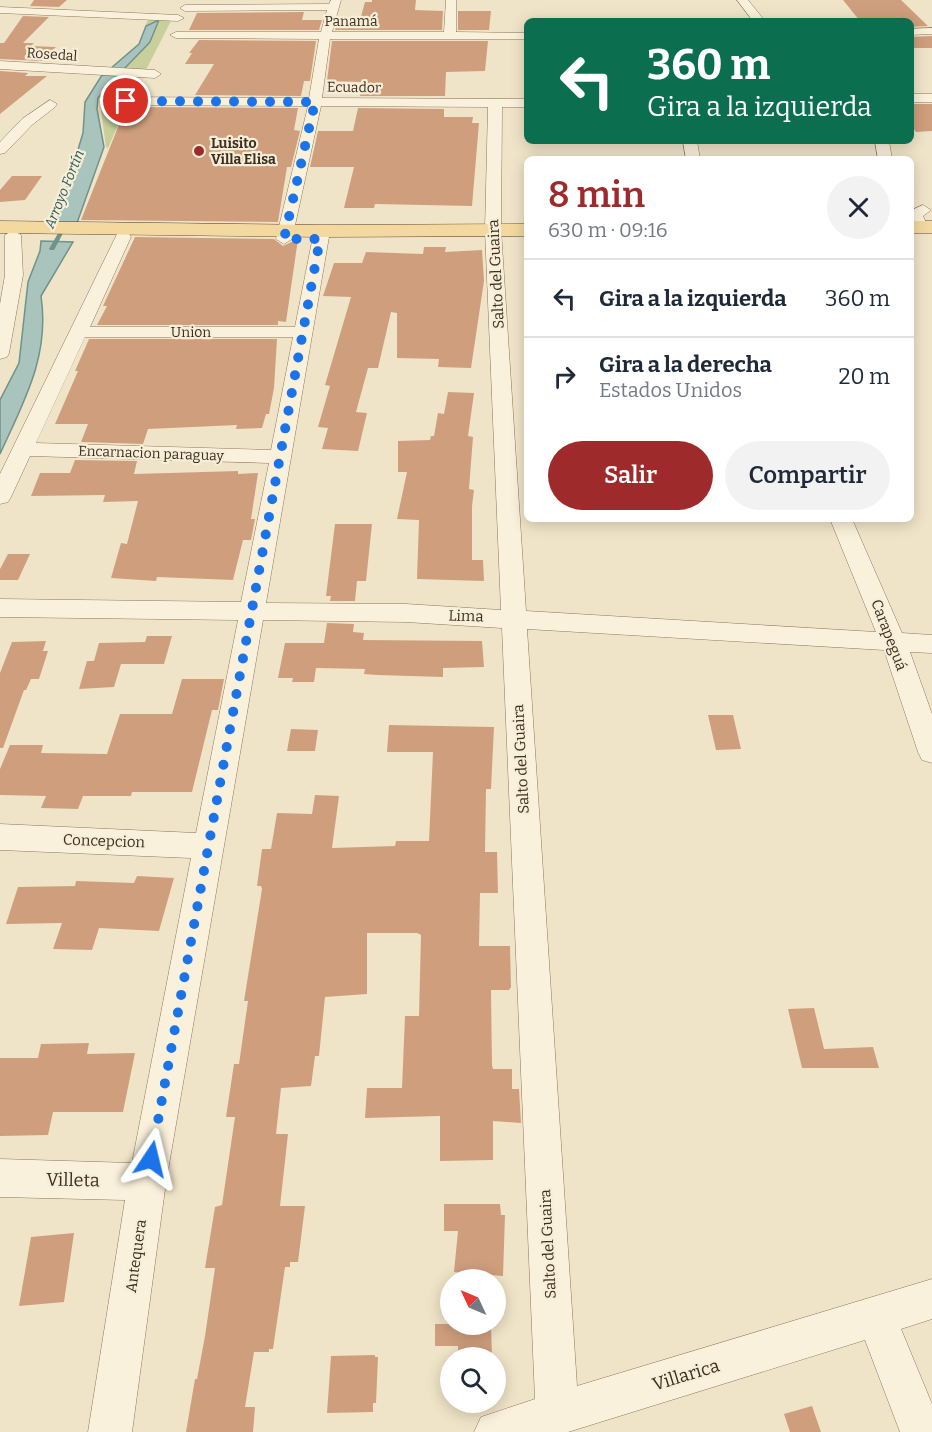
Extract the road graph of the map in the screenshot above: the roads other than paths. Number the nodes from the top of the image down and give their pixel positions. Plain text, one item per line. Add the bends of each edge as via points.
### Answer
1 (7, 0) edge
2 (451, 0) edge
3 (742, 0) edge
4 (335, 3) edge
5 (0, 9) edge
6 (184, 9) edge
7 (757, 18) edge
8 (932, 31) edge
9 (914, 32) edge
10 (326, 36) junction
11 (450, 36) junction
12 (524, 36) edge
13 (0, 64) edge
14 (151, 83) junction
15 (914, 98) edge
16 (932, 98) edge
17 (109, 101) dead end
18 (315, 102) junction
19 (524, 103) edge
20 (50, 104) dead end
21 (495, 104) junction
22 (0, 150) edge
23 (524, 230) edge
24 (15, 232) edge
25 (97, 233) junction
26 (284, 235) junction
27 (321, 235) junction
28 (494, 235) junction
29 (123, 237) junction
30 (524, 239) edge
31 (78, 332) junction
32 (304, 332) junction
33 (1, 345) edge
34 (22, 449) junction
35 (281, 457) junction
36 (0, 497) edge
37 (842, 522) edge
38 (0, 608) edge
39 (252, 612) junction
40 (513, 618) junction
41 (892, 641) junction
42 (932, 644) edge
43 (932, 752) edge
44 (0, 837) edge
45 (209, 846) junction
46 (0, 1178) edge
47 (147, 1182) junction
48 (932, 1299) edge
49 (876, 1316) junction
50 (557, 1415) junction
51 (110, 1432) edge
52 (496, 1432) edge
53 (922, 1432) edge

1 - 5 street
2 - 11 street
3 - 7 street
4 - 6 street
4 - 10 street
5 - 6 street
6 - 10 street, Panamá via 169,29 174,39
8 - 9 street
10 - 11 street, Panamá
10 - 18 street
11 - 12 street, Panamá
13 - 14 street, Rosedal via 129,74
14 - 17 street, Ecuador
14 - 18 street, Ecuador
15 - 16 street
18 - 21 street, Ecuador
18 - 26 street
19 - 21 street, Ecuador
20 - 22 street
21 - 28 street, Salto del Guaira
23 - 28 main road
24 - 25 main road
24 - 33 street via 14,275
25 - 26 main road
25 - 29 main road
26 - 27 main road
26 - 29 main road
27 - 28 main road
27 - 32 street, Antequera
28 - 30 main road
28 - 40 street, Salto del Guaira
29 - 31 street
31 - 32 street, Union
31 - 34 street
32 - 35 street, Antequera
34 - 35 street, Encarnacion paraguay
34 - 36 street
35 - 39 street, Antequera
37 - 41 street, Carapeguá
38 - 39 street, Lima
39 - 40 street, Lima
39 - 45 street, Antequera
40 - 41 street, Lima
40 - 50 street, Salto del Guaira
41 - 42 street, Lima
41 - 43 street, Carapeguá
44 - 45 street, Concepcion
45 - 47 street, Antequera
46 - 47 street, Villeta
47 - 51 street, Antequera
48 - 49 street, Villarica
49 - 50 street, Villarica
49 - 53 street
50 - 52 street, Villarica

